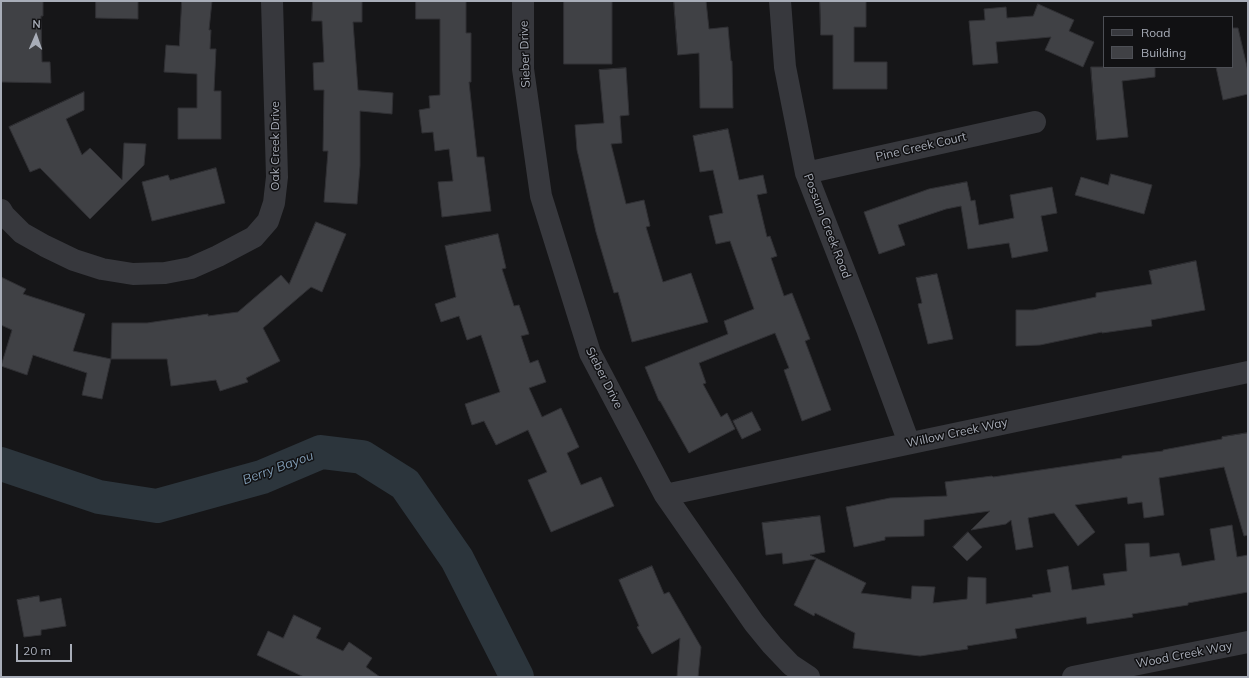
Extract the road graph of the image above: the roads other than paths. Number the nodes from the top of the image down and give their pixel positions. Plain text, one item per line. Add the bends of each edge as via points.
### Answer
1 (272, 1) edge
2 (523, 1) edge
3 (780, 1) edge
4 (1035, 122) dead end
5 (806, 173) junction
6 (1, 210) edge
7 (1248, 372) edge
8 (909, 443) junction
9 (665, 495) junction
10 (1248, 642) edge
11 (809, 677) edge
12 (1073, 677) edge

1 - 6 street, Oak Creek Drive via 277,177 274,202 268,221 254,237 191,268 165,273 133,274 102,269 74,260 45,246 22,232
2 - 9 street, Sieber Drive via 523,69 541,196 590,353
3 - 5 street, Possum Creek Road via 785,67
4 - 5 street, Pine Creek Court
5 - 8 street, Possum Creek Road
7 - 8 street, Willow Creek Way
8 - 9 street, Willow Creek Way
9 - 11 street, Sieber Drive via 772,645 791,665
10 - 12 street, Wood Creek Way

